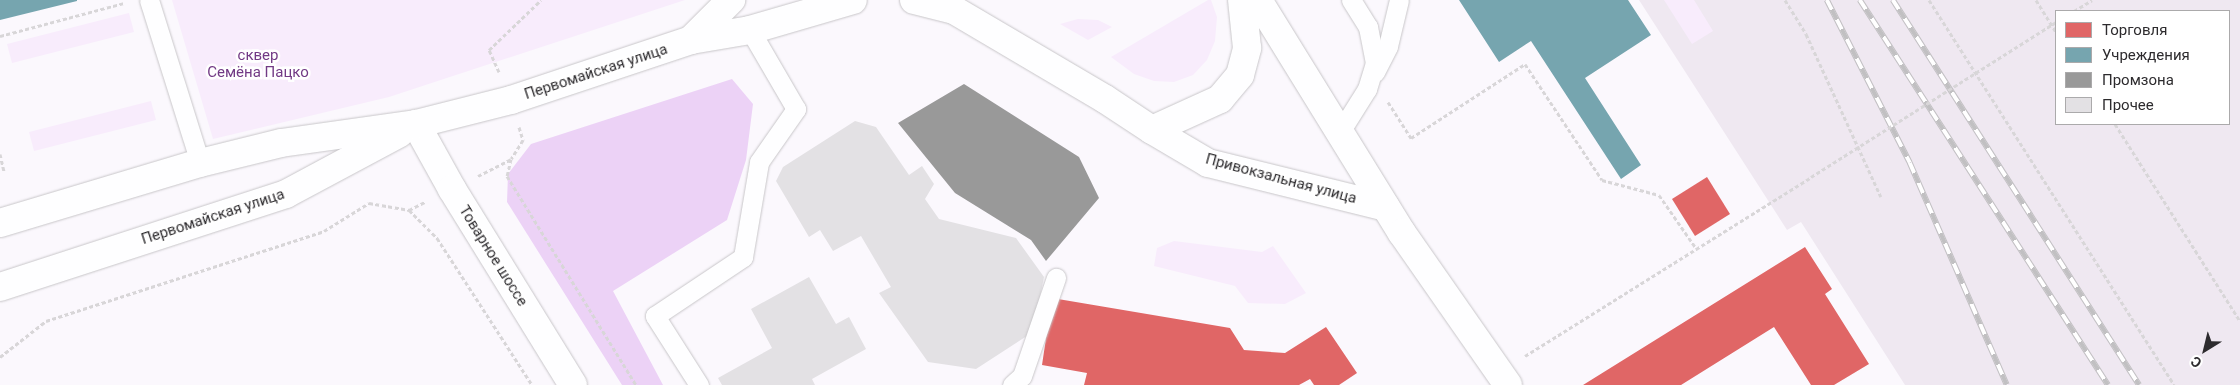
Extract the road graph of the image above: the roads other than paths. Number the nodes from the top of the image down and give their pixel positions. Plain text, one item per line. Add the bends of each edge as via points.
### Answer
1 (149, 0) edge
2 (731, 0) edge
3 (853, 0) edge
4 (914, 0) edge
5 (1242, 0) edge
6 (1258, 0) edge
7 (1351, 0) edge
8 (1399, 0) edge
9 (946, 5) edge
10 (750, 30) junction
11 (691, 40) junction
12 (1373, 77) junction
13 (416, 124) junction
14 (1152, 130) junction
15 (1340, 132) junction
16 (200, 164) junction
17 (1386, 207) junction
18 (0, 224) edge
19 (26, 278) junction
20 (1056, 278) dead end
21 (0, 287) edge
22 (0, 309) edge
23 (1504, 378) edge
24 (573, 385) edge
25 (700, 385) edge
26 (1012, 385) edge

1 - 16 lane
2 - 11 street, Первомайская улица
3 - 10 street
4 - 9 street, Привокзальная улица
5 - 14 street via 1247,48 1240,76 1220,99
6 - 15 street, Привокзальная улица
7 - 12 lane via 1368,27 1375,64
8 - 12 lane via 1388,46
9 - 14 street, Привокзальная улица
10 - 11 street
10 - 25 lane via 796,109 759,162 743,256 655,316
11 - 13 street, Первомайская улица via 511,100
12 - 15 lane
13 - 16 street, Первомайская улица via 281,143
13 - 19 street, Первомайская улица via 286,194
13 - 24 street, Товарное шоссе via 452,190
14 - 17 street, Привокзальная улица via 1208,163
15 - 17 street, Привокзальная улица
16 - 18 street, Первомайская улица
17 - 23 street, Привокзальная улица
19 - 21 street, Первомайская улица
19 - 22 street
20 - 26 lane via 1022,376

